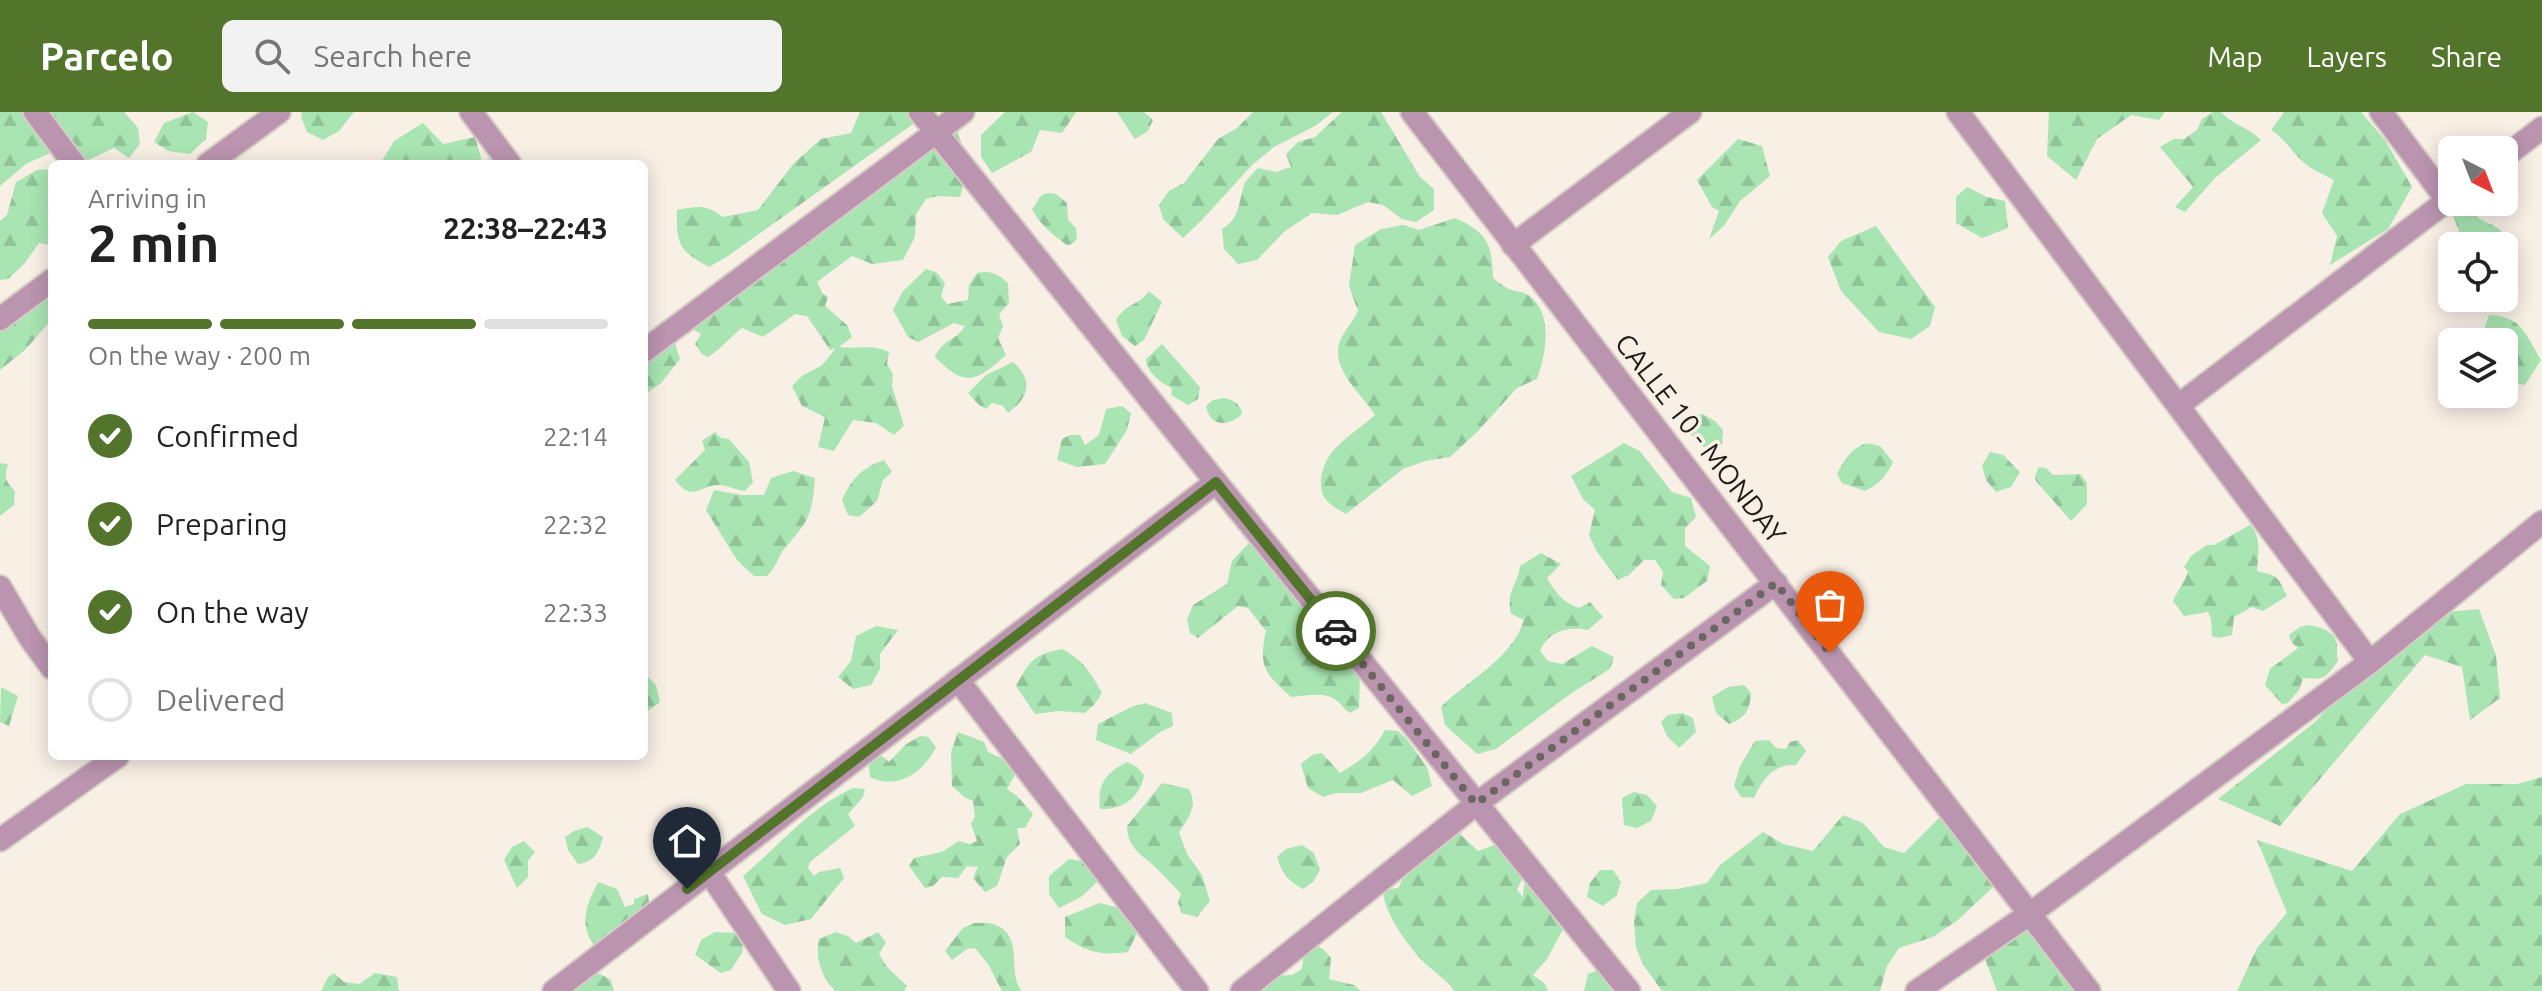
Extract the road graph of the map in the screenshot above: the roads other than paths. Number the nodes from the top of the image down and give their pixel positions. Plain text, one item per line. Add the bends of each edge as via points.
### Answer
1 (35, 112) edge
2 (279, 112) edge
3 (471, 112) edge
4 (920, 112) edge
5 (963, 112) edge
6 (1412, 112) edge
7 (1690, 112) edge
8 (1958, 112) edge
9 (2381, 112) edge
10 (2542, 128) edge
11 (936, 132) junction
12 (2518, 146) edge
13 (71, 160) edge
14 (213, 160) edge
15 (507, 160) edge
16 (2438, 183) edge
17 (2438, 207) edge
18 (1513, 245) junction
19 (48, 283) edge
20 (0, 319) edge
21 (648, 346) edge
22 (2179, 405) junction
23 (1216, 482) junction
24 (2542, 522) edge
25 (1776, 583) junction
26 (0, 587) edge
27 (2370, 662) junction
28 (48, 663) edge
29 (958, 680) junction
30 (111, 760) edge
31 (1476, 804) junction
32 (0, 840) edge
33 (709, 872) junction
34 (2031, 913) junction
35 (554, 991) edge
36 (789, 991) edge
37 (1197, 991) edge
38 (1242, 991) edge
39 (1629, 991) edge
40 (1917, 991) edge
41 (2089, 991) edge

1 - 13 street
2 - 14 street
3 - 15 street
4 - 11 street
5 - 11 street
6 - 18 street, CALLE 10 - MONDAY
7 - 18 street
8 - 22 street
9 - 16 street
10 - 12 street
11 - 21 street
11 - 23 street
17 - 22 street
18 - 25 street, CALLE 10 - MONDAY
19 - 20 street
22 - 27 street
23 - 29 street
23 - 31 street
24 - 27 street
25 - 31 street
25 - 34 street, CALLE 10 - MONDAY
26 - 28 street
27 - 34 street
29 - 33 street
29 - 37 street
30 - 32 street
31 - 38 street
31 - 39 street
33 - 35 street
33 - 36 street
34 - 40 street
34 - 41 street, CALLE 10 - MONDAY

